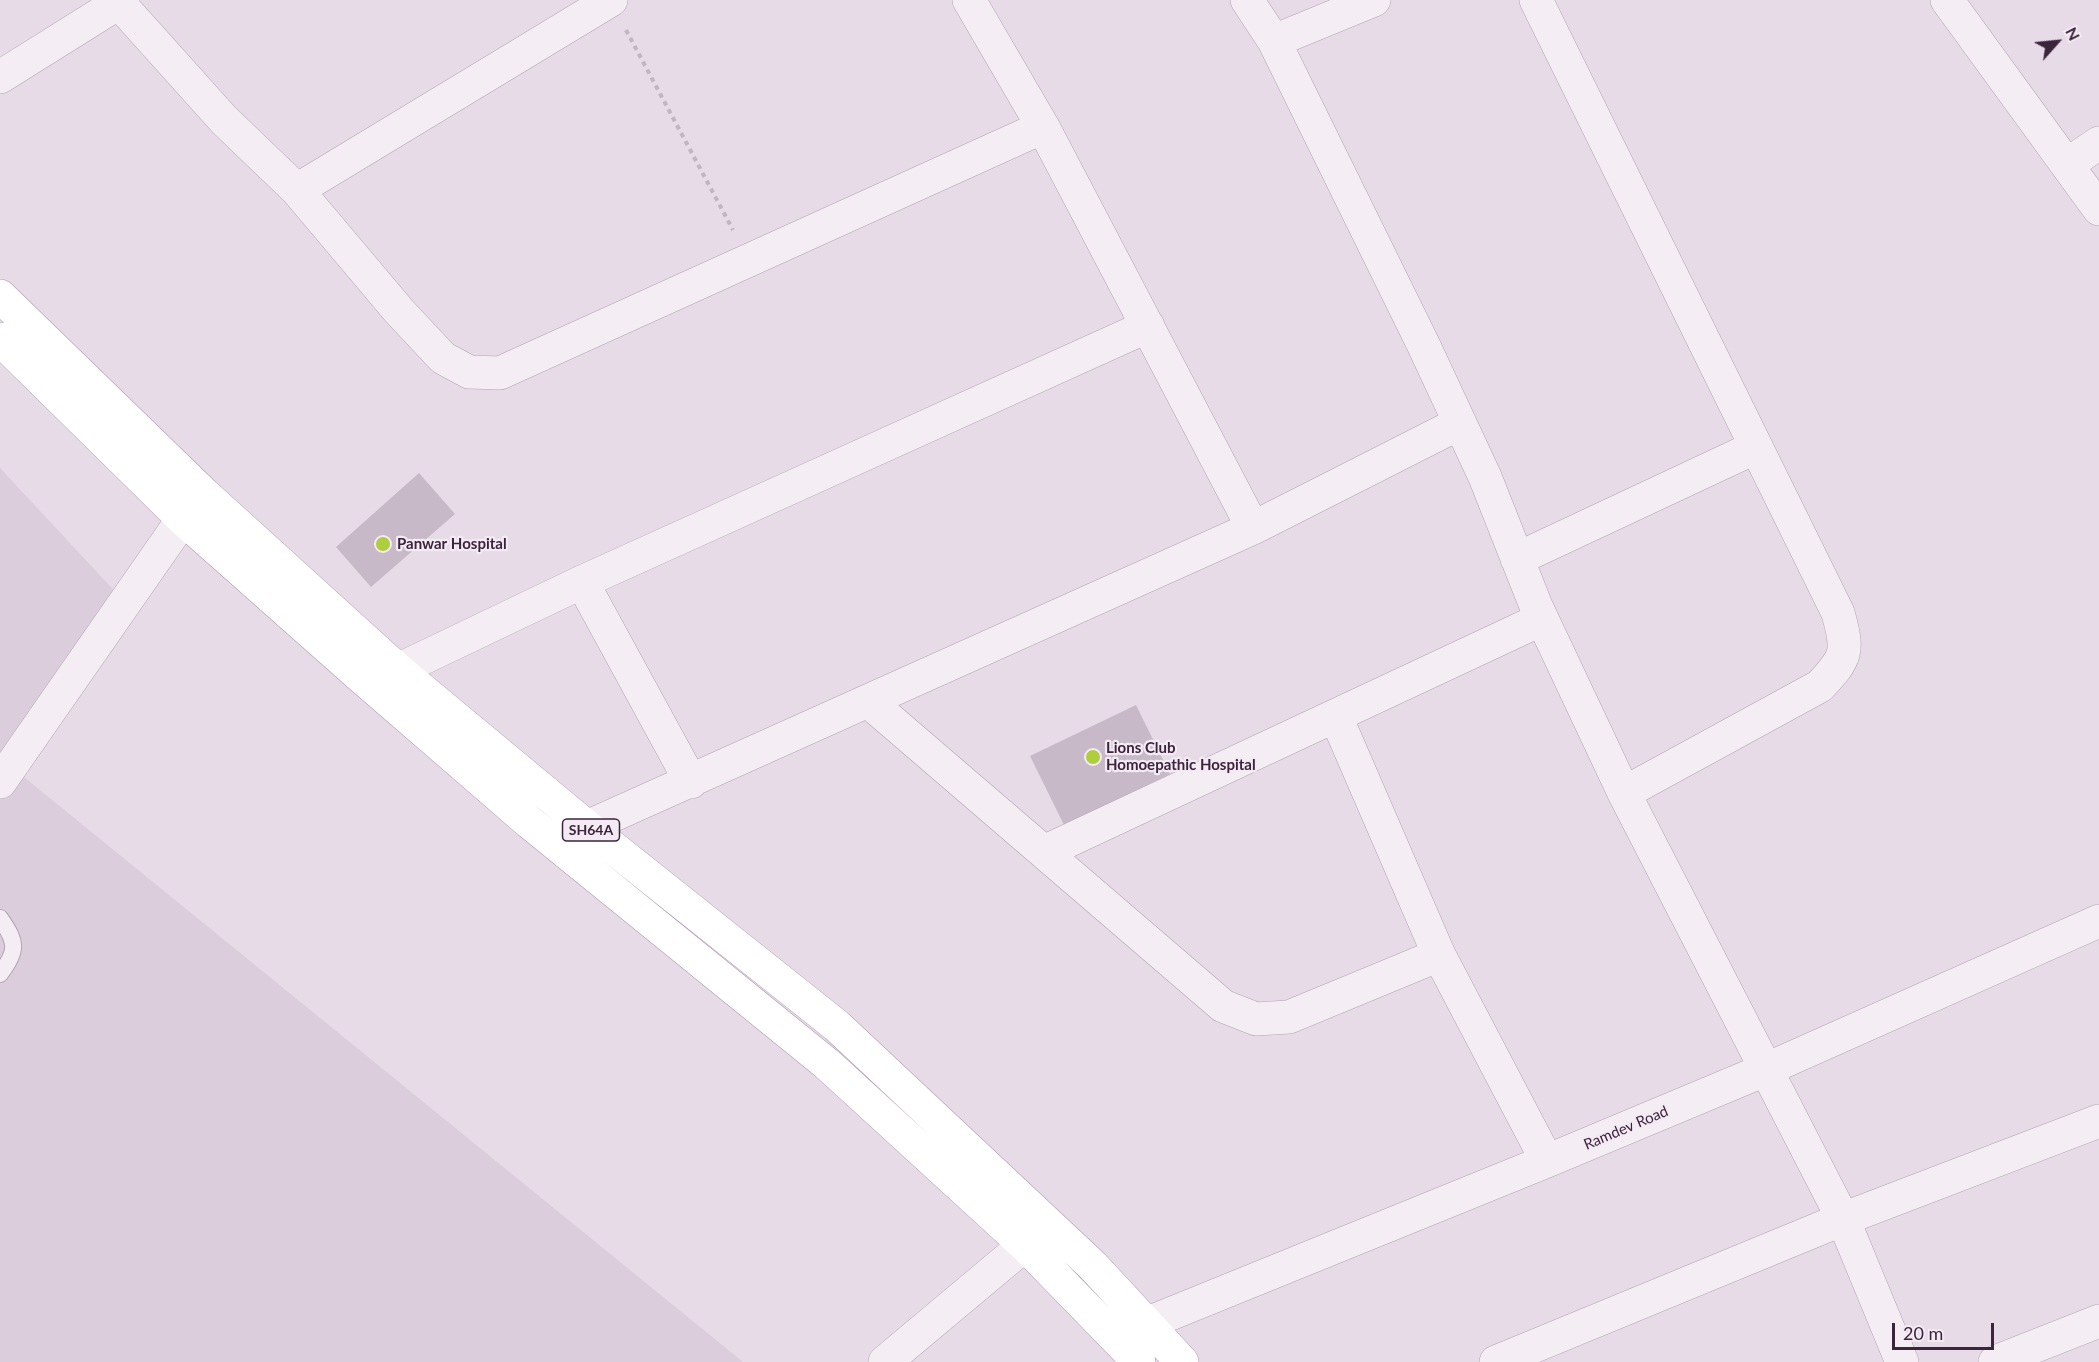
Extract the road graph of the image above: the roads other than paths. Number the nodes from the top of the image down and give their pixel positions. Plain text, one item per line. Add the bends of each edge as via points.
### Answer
1 (611, 0) edge
2 (969, 0) edge
3 (1247, 0) edge
4 (1374, 0) edge
5 (1536, 0) edge
6 (1947, 0) edge
7 (121, 1) edge
8 (1274, 41) junction
9 (0, 77) edge
10 (1043, 127) junction
11 (2099, 143) edge
12 (2068, 164) junction
13 (297, 190) junction
14 (2099, 209) edge
15 (0, 296) edge
16 (1148, 326) junction
17 (0, 339) edge
18 (1460, 423) junction
19 (1756, 447) junction
20 (183, 519) junction
21 (1253, 528) junction
22 (1517, 559) junction
23 (582, 582) junction
24 (1542, 619) junction
25 (398, 670) junction
26 (867, 701) junction
27 (1336, 717) junction
28 (0, 782) edge
29 (691, 782) junction
30 (1624, 793) junction
31 (587, 827) junction
32 (1044, 852) junction
33 (0, 918) edge
34 (2099, 921) edge
35 (1439, 956) junction
36 (0, 974) edge
37 (1767, 1069) junction
38 (2099, 1121) edge
39 (1547, 1161) junction
40 (1844, 1219) junction
41 (1037, 1235) junction
42 (2099, 1321) edge
43 (1148, 1323) junction
44 (885, 1362) edge
45 (1139, 1362) edge
46 (1182, 1362) edge
47 (1496, 1362) edge
48 (1902, 1362) edge
49 (1995, 1362) edge

1 - 13 street
2 - 10 street
3 - 8 street
4 - 8 street
5 - 19 street
6 - 12 street
7 - 9 street
7 - 13 street via 224,120
8 - 18 street
10 - 13 street via 500,373 470,372 443,358
10 - 16 street
11 - 12 street
12 - 14 street
15 - 25 main road, SH64A via 204,494
16 - 21 street
16 - 23 street
17 - 20 main road, SH64A
18 - 21 street
18 - 22 street
19 - 22 street
19 - 30 street via 1838,613 1846,641 1838,666 1820,686
20 - 28 street
20 - 41 main road, SH64A via 529,822
21 - 26 street
22 - 24 street
23 - 25 street
23 - 29 street
24 - 27 street
24 - 30 street
25 - 31 main road, SH64A
26 - 29 street
26 - 32 street
27 - 32 street
27 - 35 street
29 - 31 street
30 - 37 street
31 - 41 main road, SH64A via 837,1026
32 - 35 street via 1222,1006 1256,1019 1298,1014
33 - 36 lane via 13,936 13,957
34 - 37 street, Ramdev Road
35 - 39 street
37 - 39 street, Ramdev Road
37 - 40 street
38 - 40 street
39 - 43 street, Ramdev Road
40 - 47 street
40 - 48 street
41 - 43 main road, SH64A
41 - 44 street
41 - 45 main road, SH64A
42 - 49 street
43 - 46 main road, SH64A

